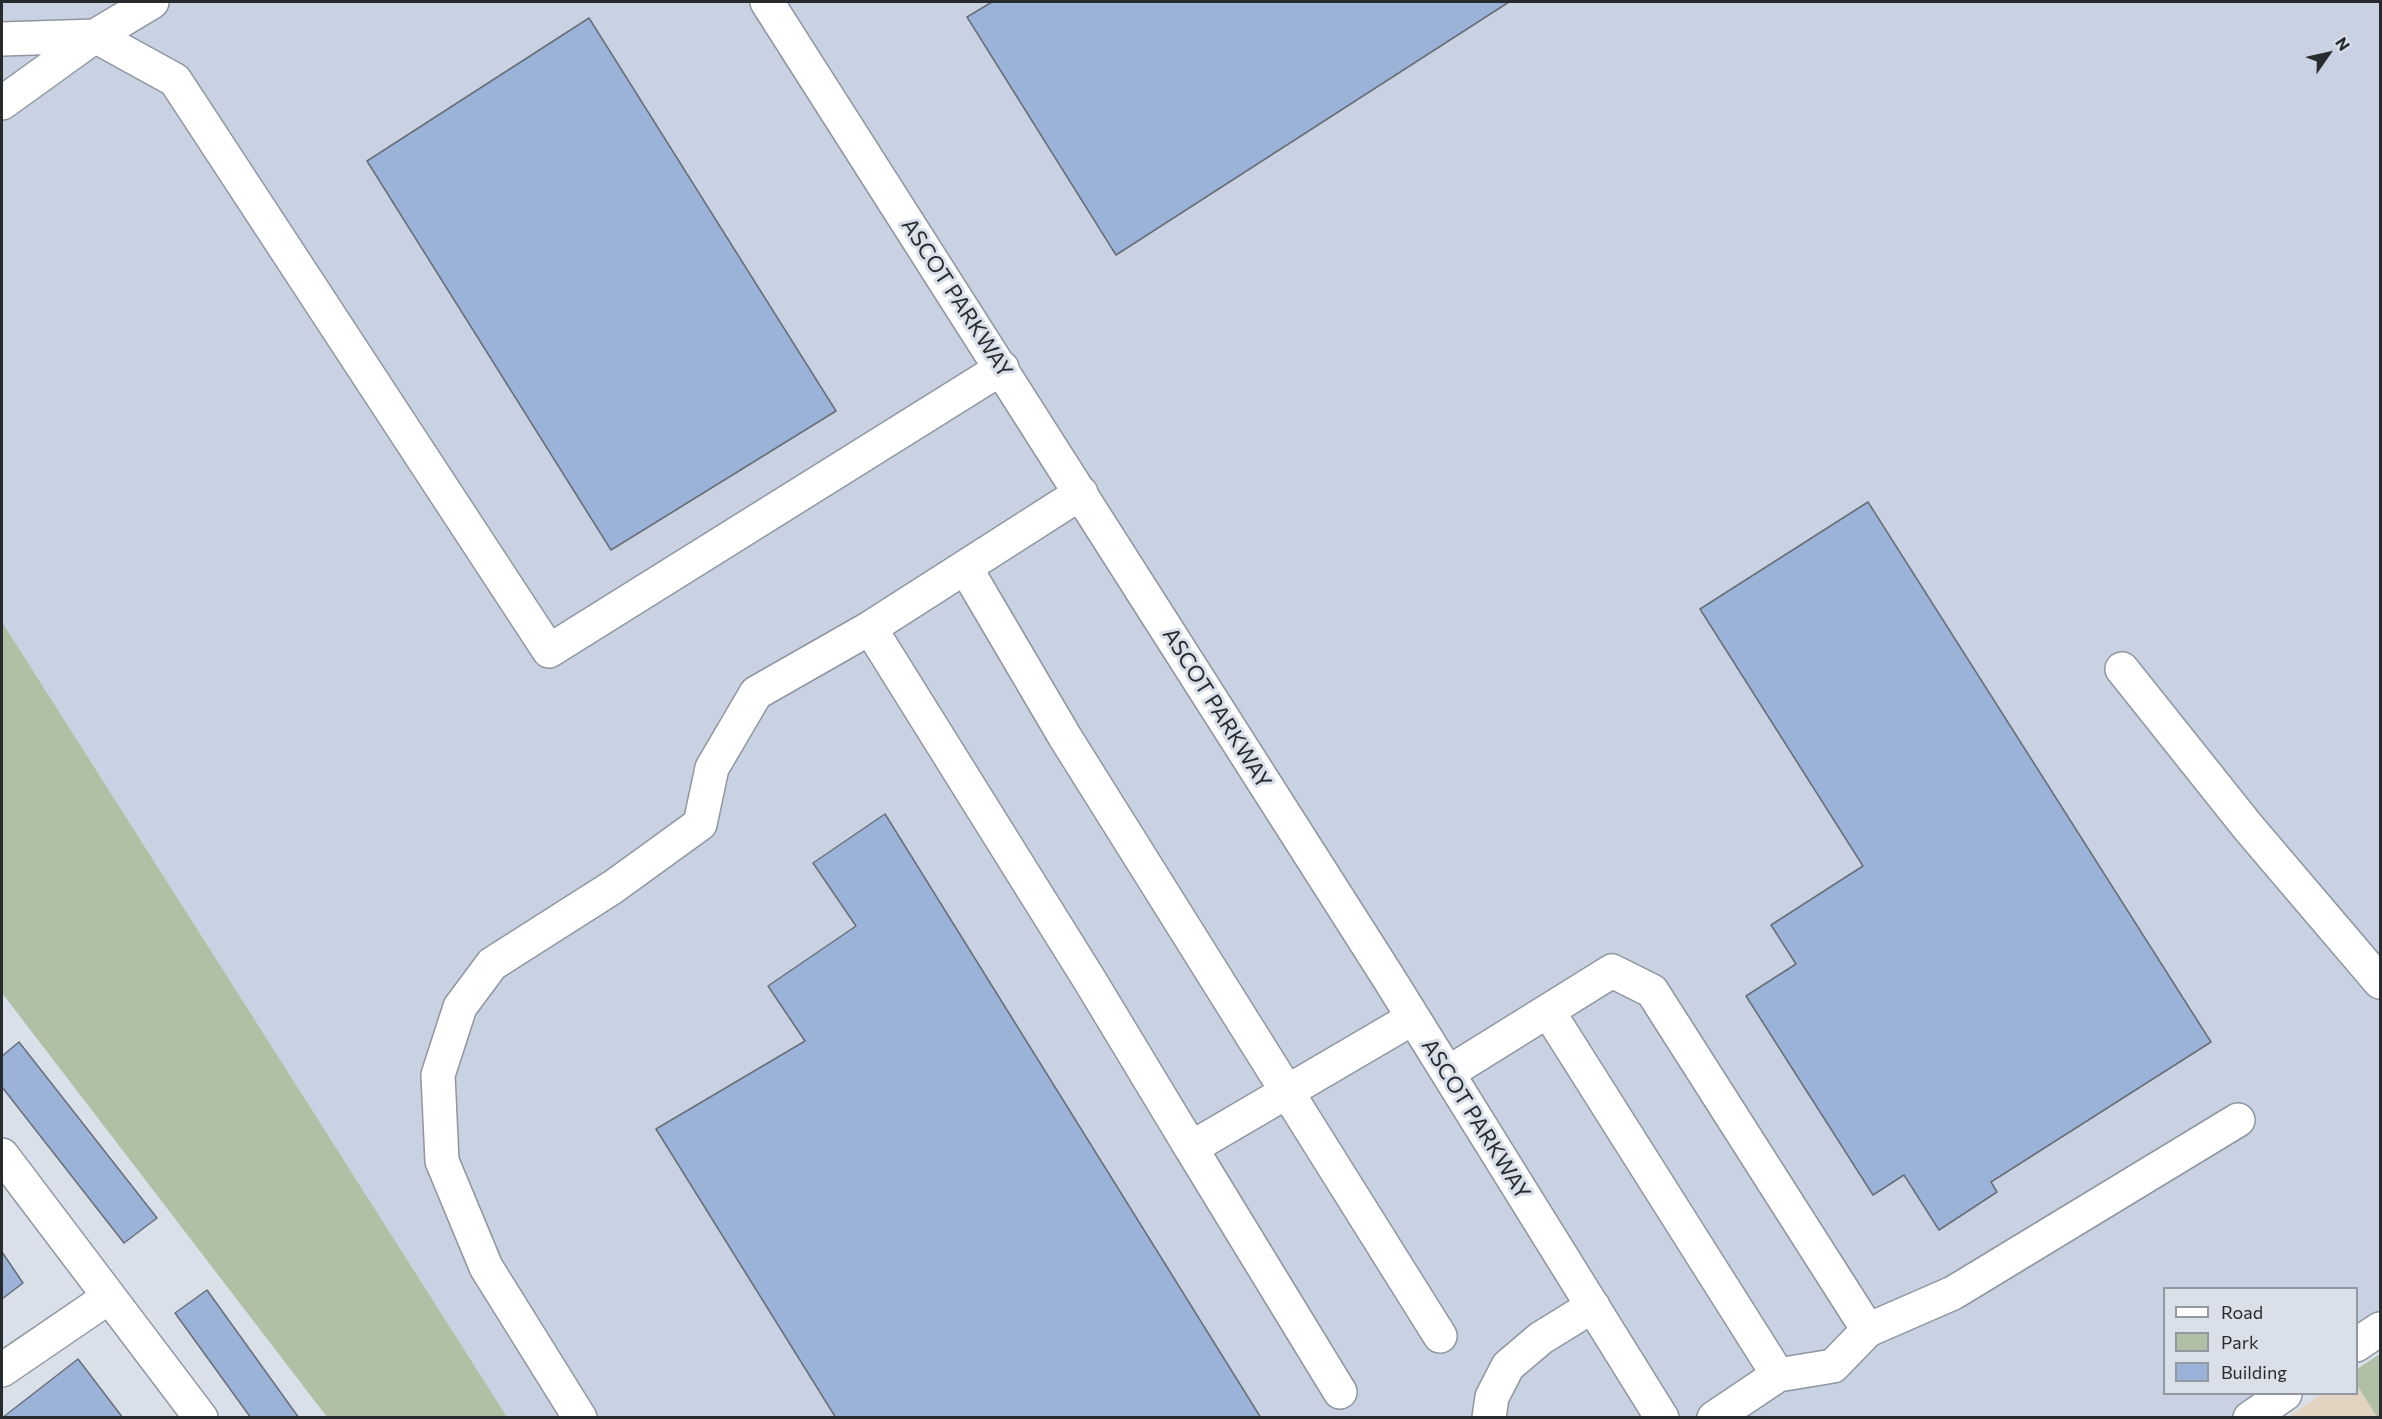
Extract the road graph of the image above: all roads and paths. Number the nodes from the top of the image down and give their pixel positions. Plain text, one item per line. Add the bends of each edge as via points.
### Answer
1 (152, 2) edge
2 (767, 2) edge
3 (95, 36) junction
4 (2, 39) edge
5 (2, 103) edge
6 (1002, 368) junction
7 (1081, 493) junction
8 (965, 567) junction
9 (870, 628) junction
10 (2122, 669) dead end
11 (2380, 982) edge
12 (1548, 1011) junction
13 (1413, 1018) junction
14 (1448, 1073) junction
15 (1286, 1092) junction
16 (2238, 1120) dead end
17 (1191, 1148) junction
18 (2, 1155) edge
19 (109, 1297) junction
20 (1593, 1306) junction
21 (2380, 1329) edge
22 (1868, 1330) junction
23 (1440, 1336) dead end
24 (2358, 1344) edge
25 (2, 1370) edge
26 (1778, 1375) junction
27 (1340, 1392) dead end
28 (2284, 1395) edge
29 (201, 1418) edge
30 (580, 1418) edge
31 (1490, 1418) edge
32 (1662, 1418) edge
33 (1714, 1418) edge
34 (2250, 1418) edge

1 - 3 street
2 - 6 street, ASCOT PARKWAY
3 - 4 street
3 - 5 street
3 - 6 street via 175,80 549,651
6 - 7 street, ASCOT PARKWAY
7 - 8 street
7 - 13 street, ASCOT PARKWAY
8 - 9 street
8 - 15 street via 1065,737
9 - 17 street
9 - 30 street via 756,693 712,768 700,824 614,887 492,964 460,1006 438,1075 442,1161 486,1268
10 - 11 street via 2248,827
12 - 14 street
12 - 22 street via 1612,971 1652,991
12 - 26 street
13 - 14 street, ASCOT PARKWAY
13 - 15 street
14 - 20 street, ASCOT PARKWAY
15 - 17 street
15 - 23 street
16 - 22 street via 1953,1293
17 - 27 street
18 - 19 street
19 - 25 street
19 - 29 street
20 - 31 street via 1541,1338 1508,1366 1492,1397
20 - 32 street, ASCOT PARKWAY
21 - 24 street
22 - 26 street via 1833,1366
26 - 33 street
28 - 34 street

